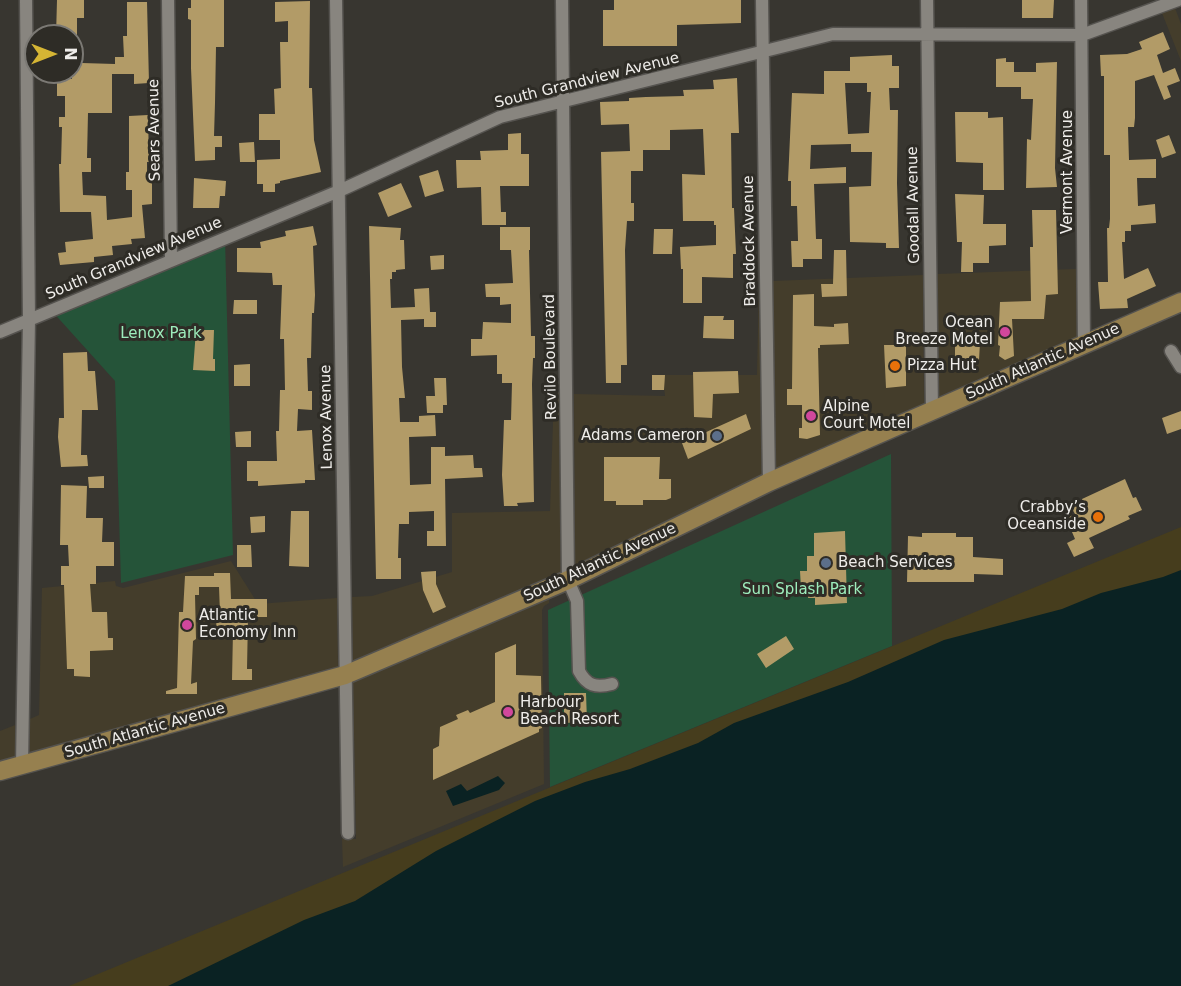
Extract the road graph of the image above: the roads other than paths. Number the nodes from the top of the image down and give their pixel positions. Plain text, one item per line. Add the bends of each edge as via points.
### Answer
1 (26, 0) edge
2 (168, 0) edge
3 (336, 0) edge
4 (562, 0) edge
5 (762, 0) edge
6 (927, 0) edge
7 (1081, 0) edge
8 (1179, 0) edge
9 (1181, 4) edge
10 (927, 33) junction
11 (1082, 35) junction
12 (762, 52) junction
13 (564, 101) junction
14 (339, 190) junction
15 (171, 260) junction
16 (1181, 302) edge
17 (30, 319) junction
18 (0, 332) edge
19 (1084, 344) junction
20 (1171, 351) dead end
21 (1181, 367) edge
22 (932, 411) junction
23 (769, 482) junction
24 (568, 580) junction
25 (345, 675) junction
26 (612, 684) dead end
27 (22, 765) junction
28 (0, 771) edge
29 (348, 833) dead end

1 - 17 street
2 - 15 street, Sears Avenue
3 - 14 street, Lenox Avenue
4 - 13 street, Revilo Boulevard
5 - 12 street, Braddock Avenue
6 - 10 street, Goodall Avenue
7 - 11 street, Vermont Avenue
8 - 9 street
8 - 11 street, South Grandview Avenue
10 - 11 street, South Grandview Avenue
10 - 12 street, South Grandview Avenue via 833,34
10 - 22 street, Goodall Avenue
11 - 19 street, Vermont Avenue
12 - 13 street, South Grandview Avenue
12 - 23 street, Braddock Avenue
13 - 14 street, South Grandview Avenue via 500,117
13 - 24 street, Revilo Boulevard
14 - 15 street, South Grandview Avenue
14 - 25 street, Lenox Avenue
15 - 17 street, South Grandview Avenue
16 - 19 main road, South Atlantic Avenue
17 - 18 street, South Grandview Avenue
17 - 27 street
19 - 22 main road, South Atlantic Avenue
20 - 21 street
22 - 23 main road, South Atlantic Avenue
23 - 24 main road, South Atlantic Avenue
24 - 25 main road, South Atlantic Avenue
24 - 26 street, Revilo Boulevard via 577,601 579,671 590,685
25 - 27 main road, South Atlantic Avenue
25 - 29 street, Lenox Avenue
27 - 28 main road, South Atlantic Avenue

